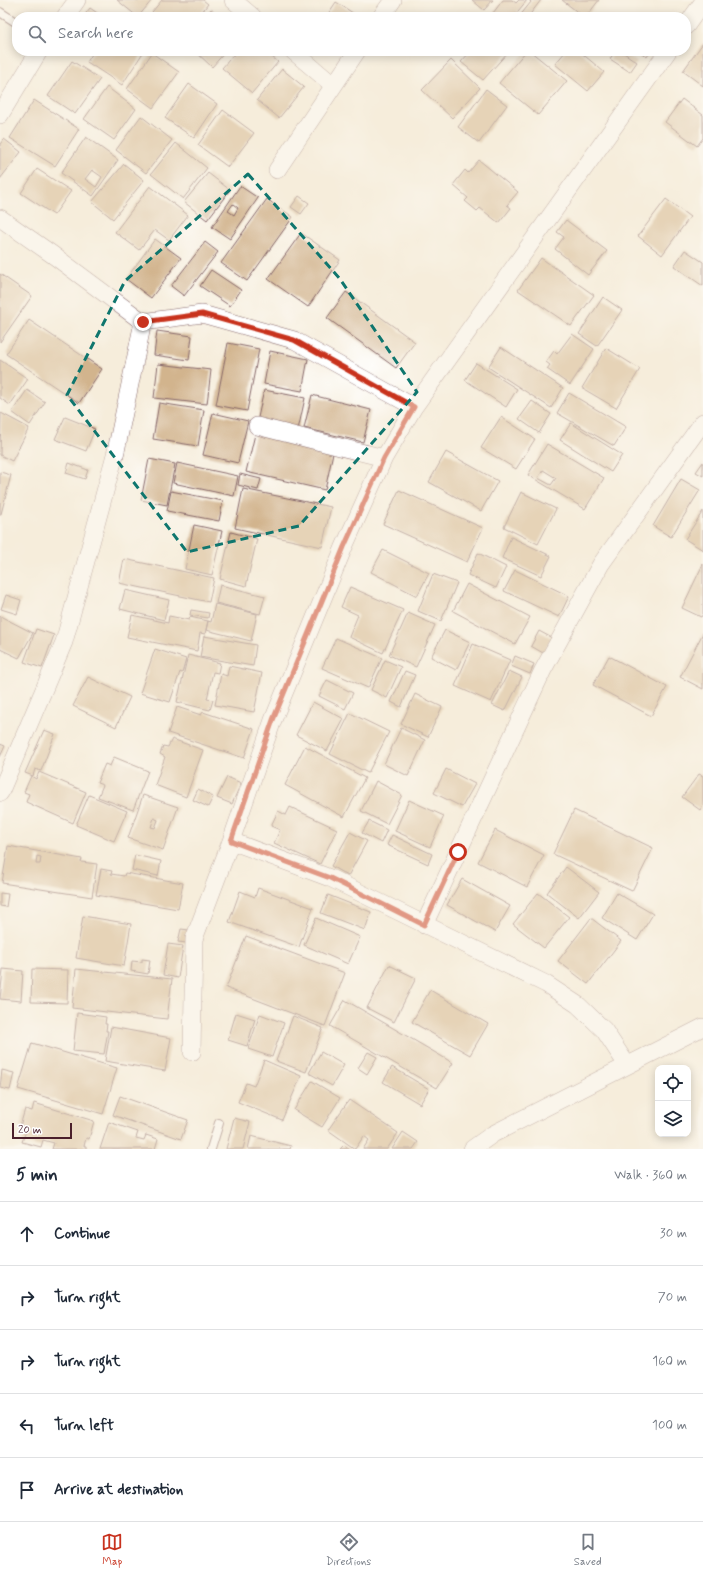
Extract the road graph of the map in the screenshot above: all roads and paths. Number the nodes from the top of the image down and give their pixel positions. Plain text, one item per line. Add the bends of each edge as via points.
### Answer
1 (77, 0) edge
2 (233, 0) edge
3 (393, 0) edge
4 (703, 2) edge
5 (0, 12) edge
6 (69, 12) edge
7 (247, 12) edge
8 (385, 12) edge
9 (691, 19) edge
10 (12, 20) edge
11 (36, 56) edge
12 (300, 56) edge
13 (354, 56) edge
14 (664, 56) edge
15 (334, 85) junction
16 (0, 115) edge
17 (277, 170) dead end
18 (0, 218) edge
19 (143, 322) junction
20 (414, 407) junction
21 (703, 422) edge
22 (257, 426) dead end
23 (384, 458) junction
24 (0, 793) edge
25 (231, 841) junction
26 (424, 925) junction
27 (703, 1027) edge
28 (192, 1052) dead end
29 (627, 1065) junction
30 (220, 1123) dead end
31 (211, 1149) edge
32 (472, 1149) edge

1 - 6 street
2 - 7 street
3 - 8 street
4 - 9 street
5 - 10 lane
11 - 16 street
12 - 15 street
13 - 15 street
14 - 20 street
15 - 17 street
18 - 19 street
19 - 20 street via 202,314 294,340
19 - 24 street via 116,451 64,642
20 - 23 street
21 - 26 street via 600,564 543,670
22 - 23 street
23 - 25 street via 344,547 273,720
25 - 26 street via 330,878
25 - 28 street via 194,939
26 - 29 street via 546,984 578,1005 604,1030
27 - 29 street
29 - 32 street via 493,1134
30 - 31 lane

